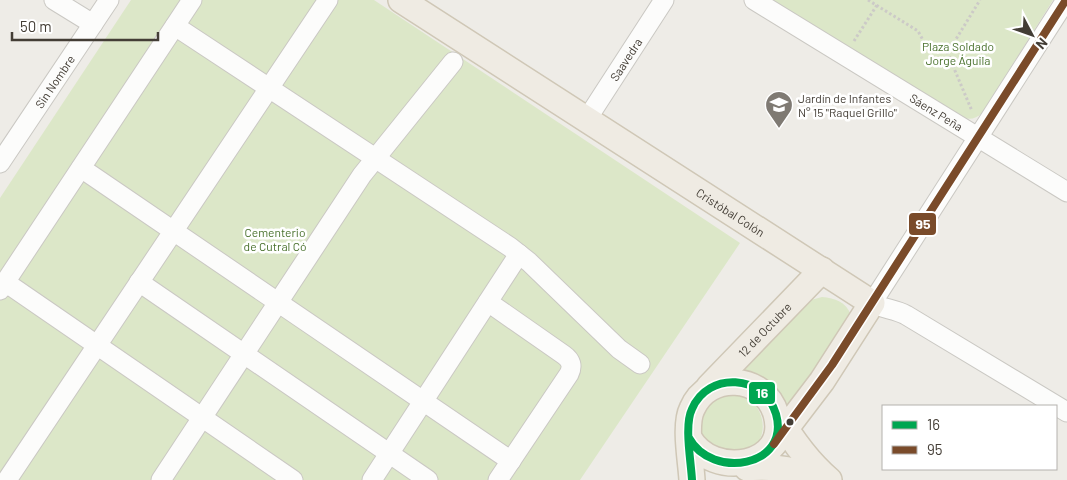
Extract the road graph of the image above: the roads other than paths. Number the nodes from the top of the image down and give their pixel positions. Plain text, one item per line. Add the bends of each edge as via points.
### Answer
1 (54, 0) edge
2 (109, 0) edge
3 (192, 0) edge
4 (328, 0) edge
5 (401, 0) edge
6 (664, 0) edge
7 (754, 0) edge
8 (1066, 0) edge
9 (93, 24) junction
10 (175, 26) junction
11 (453, 62) dead end
12 (269, 88) junction
13 (587, 119) junction
14 (978, 138) junction
15 (375, 158) junction
16 (0, 163) edge
17 (81, 168) junction
18 (1067, 192) edge
19 (173, 231) junction
20 (519, 254) junction
21 (822, 270) junction
22 (139, 282) junction
23 (3, 286) edge
24 (278, 302) junction
25 (488, 302) junction
26 (872, 303) junction
27 (97, 345) junction
28 (244, 354) junction
29 (640, 364) dead end
30 (707, 389) junction
31 (423, 401) junction
32 (1055, 405) edge
33 (202, 417) junction
34 (689, 438) junction
35 (767, 450) edge
36 (389, 453) junction
37 (511, 461) junction
38 (7, 480) edge
39 (161, 480) edge
40 (293, 480) edge
41 (372, 480) edge
42 (428, 480) edge
43 (498, 480) edge
44 (692, 480) edge
45 (824, 480) edge
46 (829, 480) edge

1 - 9 street
2 - 9 street, Sin Nombre
3 - 10 street
4 - 12 street
5 - 13 main road, Cristóbal Colón
6 - 13 street, Saavedra
7 - 14 street, Sáenz Peña
8 - 14 street
9 - 16 street, Sin Nombre
10 - 12 street
10 - 17 street
11 - 15 street
12 - 15 street
12 - 19 street
13 - 21 main road, Cristóbal Colón
14 - 18 street, Sáenz Peña
14 - 26 street
15 - 20 street
15 - 24 street
17 - 19 street
17 - 23 street
19 - 22 street
19 - 24 street
20 - 25 street
20 - 29 street via 619,349
21 - 26 main road, Cristóbal Colón
21 - 30 main road, 12 de Octubre
22 - 27 street
22 - 28 street
23 - 27 street
24 - 28 street
24 - 31 street
25 - 31 street
25 - 37 street via 564,355 571,364 569,374
26 - 32 street, Cristóbal Colón via 906,315
26 - 35 main road via 822,381
27 - 33 street
27 - 38 street
28 - 33 street
28 - 36 street
30 - 34 main road, 12 de Octubre via 691,410
30 - 35 main road via 723,382 741,382 764,394
31 - 36 street
31 - 37 street
33 - 39 street
33 - 40 street
34 - 35 main road via 698,454 712,465 729,470
34 - 44 main road, 12 de Octubre
35 - 45 main road via 789,469
35 - 46 main road via 806,457
36 - 41 street
36 - 42 street
37 - 43 street

